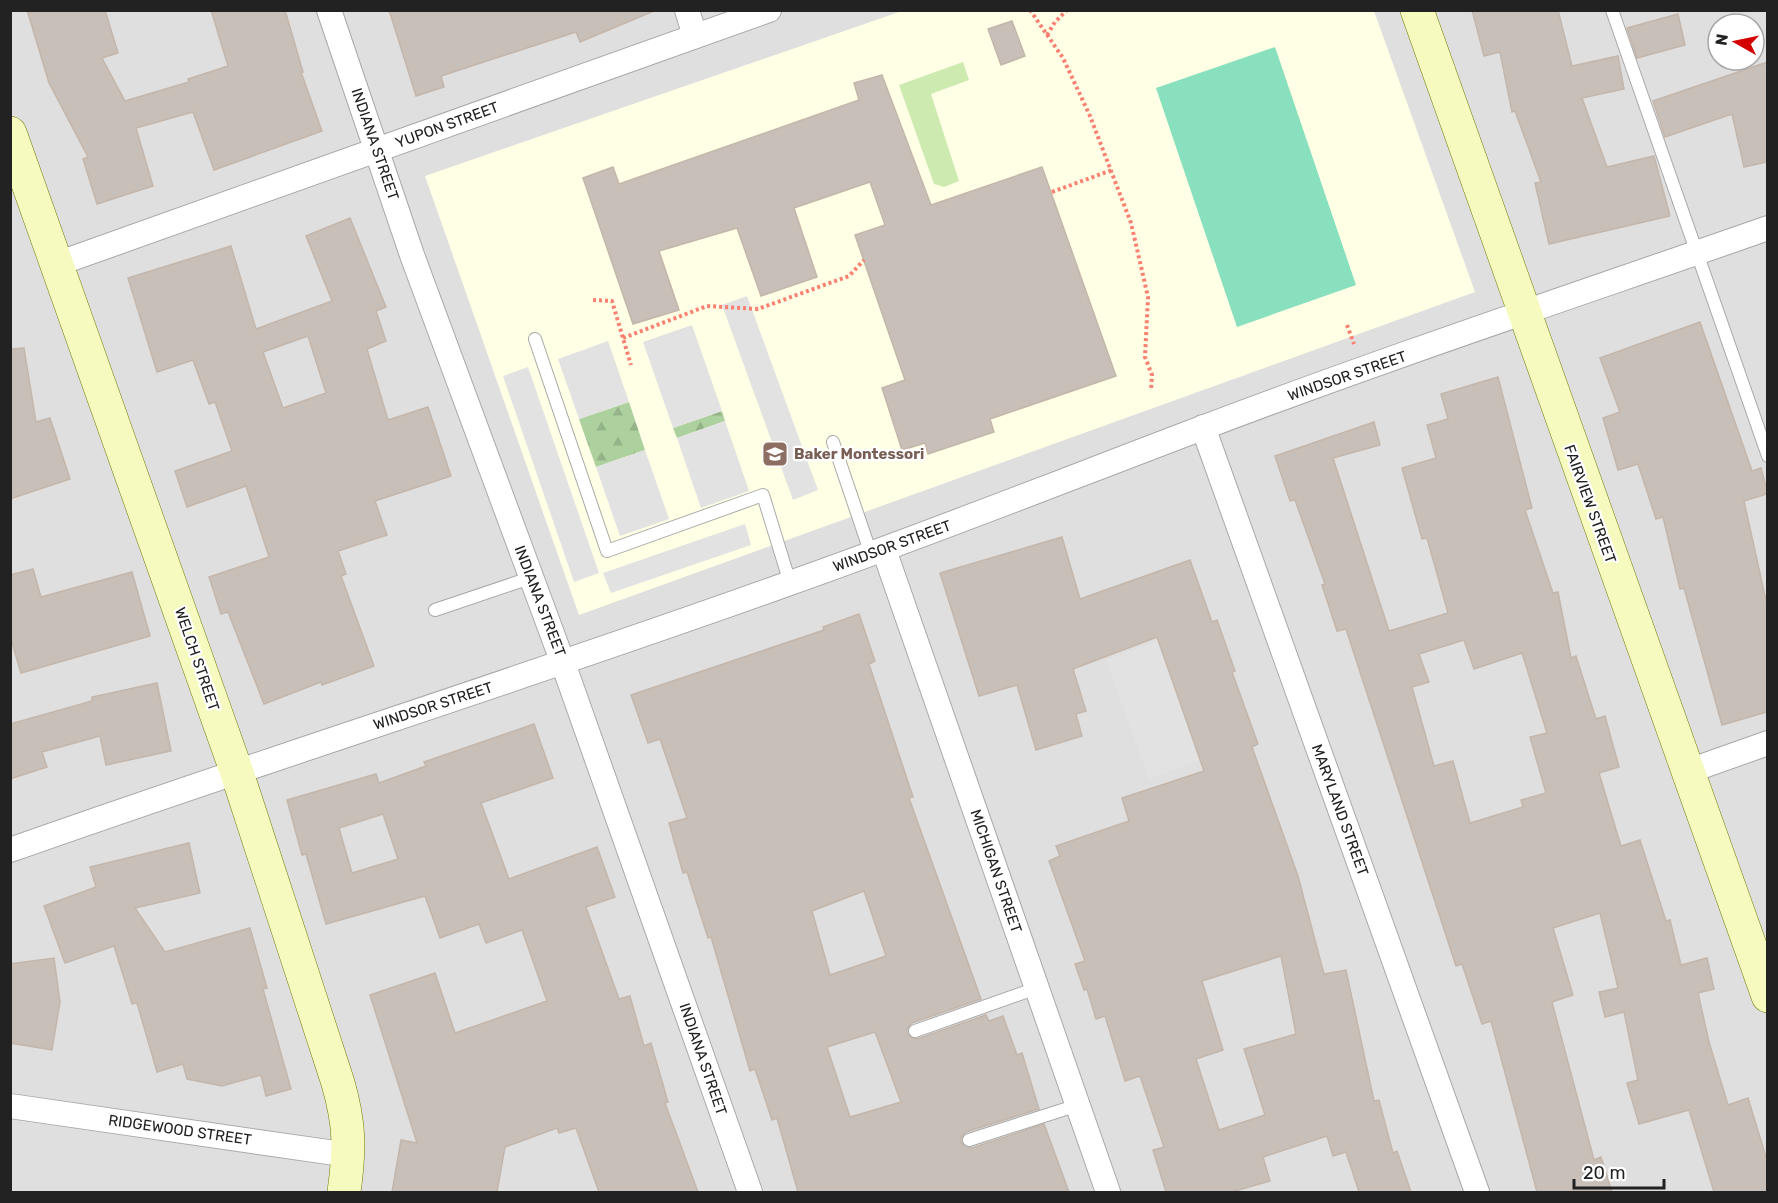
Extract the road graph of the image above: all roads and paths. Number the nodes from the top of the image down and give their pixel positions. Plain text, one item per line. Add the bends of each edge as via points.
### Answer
1 (329, 10) edge
2 (687, 10) edge
3 (769, 10) edge
4 (1030, 10) edge
5 (1067, 10) edge
6 (1416, 10) edge
7 (1612, 10) edge
8 (1047, 35) junction
9 (695, 36) junction
10 (10, 133) edge
11 (377, 150) junction
12 (1112, 171) junction
13 (1052, 192) dead end
14 (1767, 228) edge
15 (1695, 254) junction
16 (864, 260) dead end
17 (57, 264) junction
18 (593, 300) dead end
19 (1523, 314) junction
20 (622, 338) junction
21 (535, 339) dead end
22 (631, 365) dead end
23 (1151, 390) dead end
24 (1203, 427) junction
25 (833, 442) dead end
26 (1767, 456) edge
27 (877, 552) junction
28 (530, 578) junction
29 (790, 583) junction
30 (435, 610) dead end
31 (563, 663) junction
32 (1767, 743) edge
33 (236, 770) junction
34 (1686, 772) junction
35 (10, 850) edge
36 (1037, 988) junction
37 (1767, 996) edge
38 (915, 1031) dead end
39 (1078, 1105) junction
40 (10, 1106) edge
41 (969, 1140) dead end
42 (349, 1155) junction
43 (344, 1192) edge
44 (750, 1192) edge
45 (1108, 1192) edge
46 (1477, 1192) edge

1 - 11 street, INDIANA STREET
2 - 9 street
3 - 9 street, YUPON STREET
4 - 8 path
5 - 8 path
6 - 19 street, FAIRVIEW STREET
7 - 15 lane
8 - 12 path via 1067,68
9 - 11 street, YUPON STREET
10 - 17 street, WELCH STREET
11 - 17 street, YUPON STREET
11 - 28 street, INDIANA STREET
12 - 13 path
12 - 23 path via 1131,223 1148,297 1145,357 1152,375
14 - 15 street, WINDSOR STREET
15 - 19 street, WINDSOR STREET
15 - 26 lane
16 - 20 path via 849,276 758,309 707,306
17 - 33 street, WELCH STREET
18 - 20 path via 612,301
19 - 24 street, WINDSOR STREET
19 - 34 street, FAIRVIEW STREET
20 - 22 path
21 - 29 lane via 607,552 763,495
24 - 27 street, WINDSOR STREET
24 - 46 street, MARYLAND STREET
25 - 27 lane
27 - 29 street, WINDSOR STREET
27 - 36 street, MICHIGAN STREET
28 - 30 lane
28 - 31 street, INDIANA STREET
29 - 31 street, WINDSOR STREET
31 - 33 street, WINDSOR STREET
31 - 44 street, INDIANA STREET
32 - 34 street
33 - 35 street, WINDSOR STREET
33 - 42 street, WELCH STREET via 348,1117
34 - 37 street, FAIRVIEW STREET
36 - 38 lane
36 - 39 street, MICHIGAN STREET
39 - 41 lane
39 - 45 street, MICHIGAN STREET
40 - 42 street, RIDGEWOOD STREET
42 - 43 street, WELCH STREET

